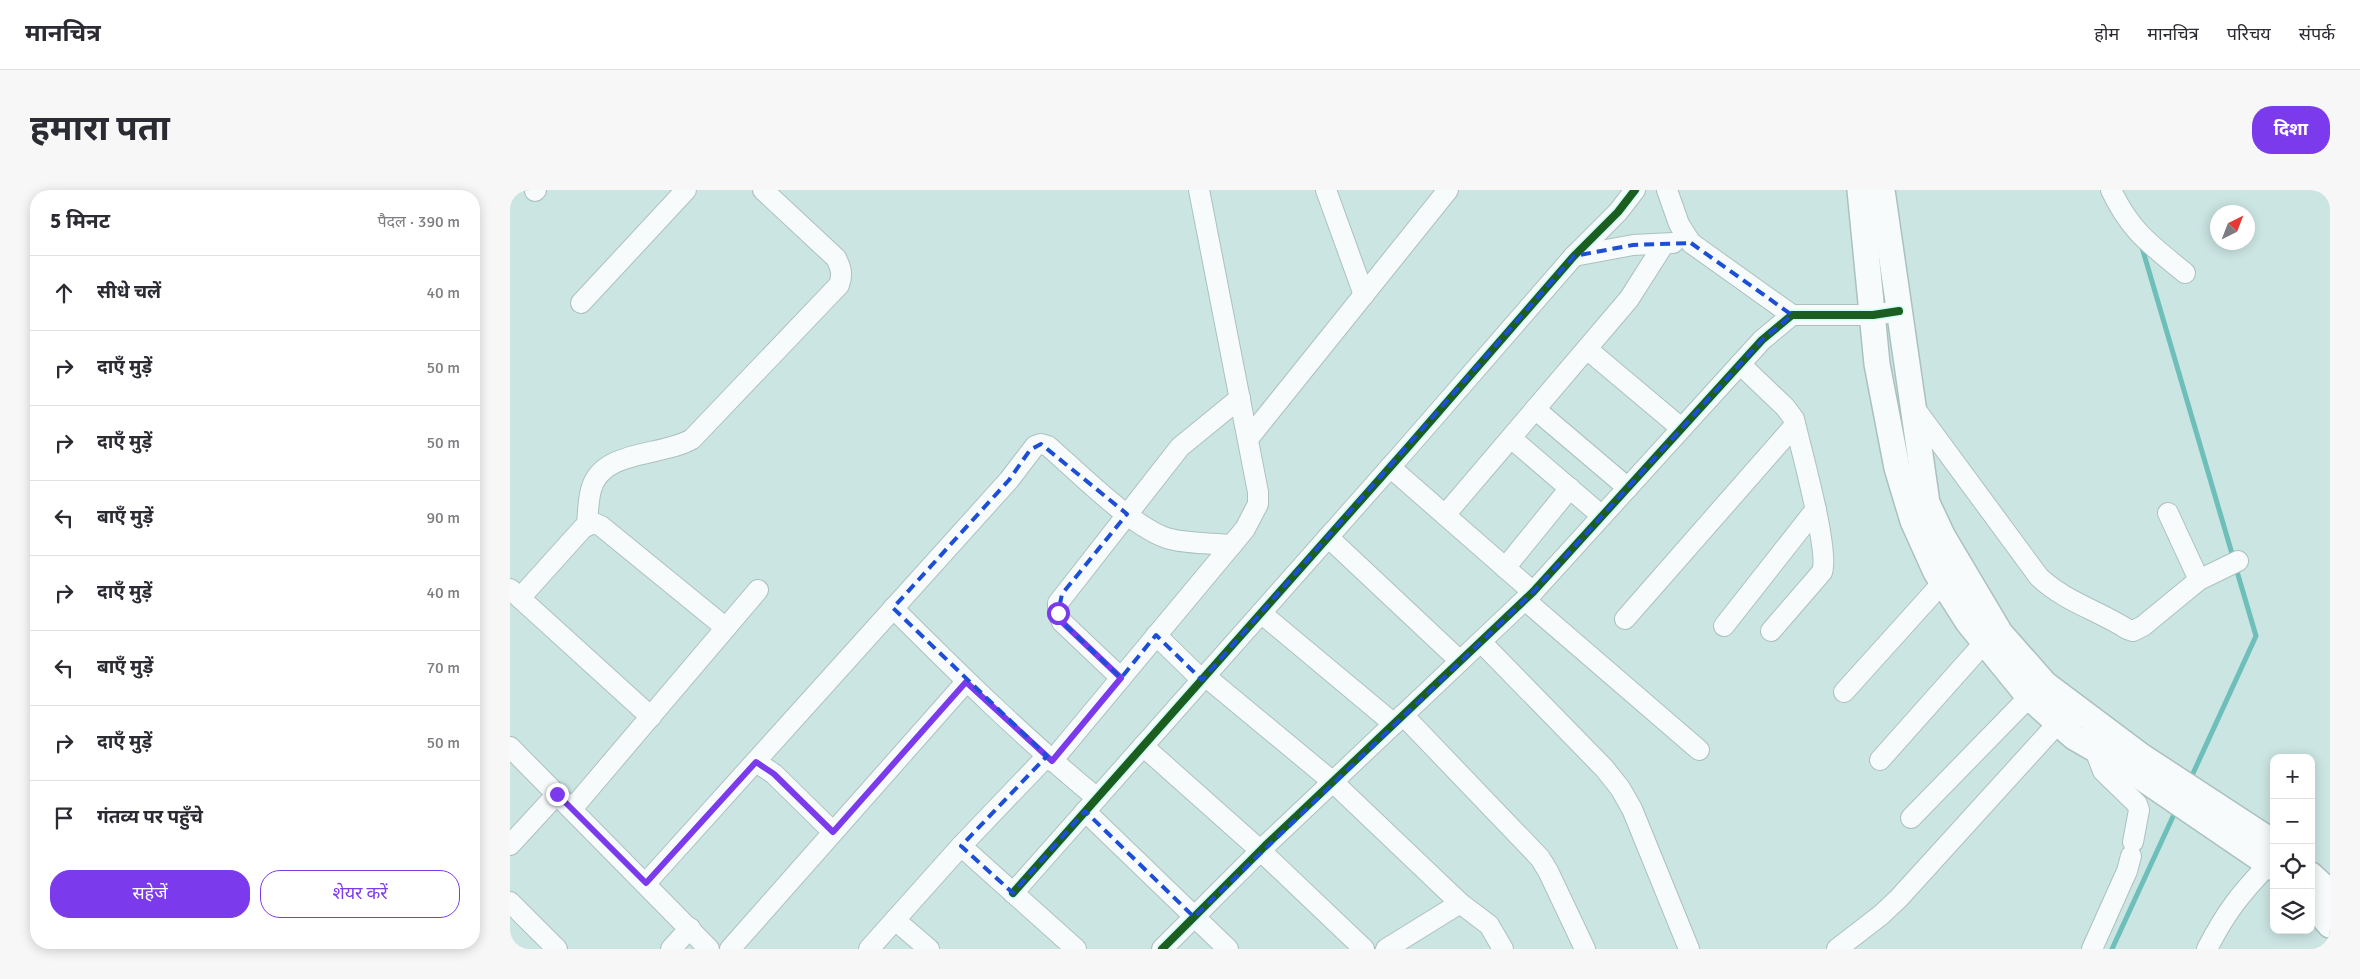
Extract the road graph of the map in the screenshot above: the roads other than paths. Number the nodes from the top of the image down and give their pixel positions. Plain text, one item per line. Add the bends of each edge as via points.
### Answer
1 (686, 190) edge
2 (763, 190) edge
3 (1199, 190) edge
4 (1326, 190) edge
5 (1448, 190) edge
6 (1635, 190) edge
7 (1667, 190) edge
8 (1860, 190) edge
9 (1882, 190) edge
10 (2112, 190) edge
11 (1691, 243) junction
12 (1664, 244) junction
13 (1574, 256) junction
14 (2185, 273) dead end
15 (1364, 295) junction
16 (580, 303) dead end
17 (1898, 311) junction
18 (1792, 315) junction
19 (1873, 316) junction
20 (1587, 349) junction
21 (1740, 364) junction
22 (1240, 398) junction
23 (1912, 404) junction
24 (1535, 409) junction
25 (1795, 425) junction
26 (1682, 428) junction
27 (1511, 438) junction
28 (1248, 439) junction
29 (1390, 467) junction
30 (1570, 488) junction
31 (1628, 488) junction
32 (1816, 509) junction
33 (2168, 513) dead end
34 (1126, 514) junction
35 (1445, 515) junction
36 (1602, 516) junction
37 (587, 525) junction
38 (1328, 538) junction
39 (1232, 545) junction
40 (2238, 561) dead end
41 (1960, 565) junction
42 (1505, 568) junction
43 (2199, 580) junction
44 (1942, 582) junction
45 (758, 590) dead end
46 (515, 594) edge
47 (1529, 596) junction
48 (894, 608) junction
49 (1261, 613) junction
50 (1625, 619) dead end
51 (1724, 626) dead end
52 (726, 628) junction
53 (1771, 632) dead end
54 (1156, 635) junction
55 (1481, 642) junction
56 (1984, 643) junction
57 (1460, 661) junction
58 (1121, 678) junction
59 (1203, 678) junction
60 (966, 682) junction
61 (1844, 692) dead end
62 (2028, 698) junction
63 (651, 716) junction
64 (1399, 720) junction
65 (2058, 723) junction
66 (1143, 746) junction
67 (510, 747) edge
68 (1699, 750) dead end
69 (2095, 750) junction
70 (1049, 758) junction
71 (1880, 760) dead end
72 (756, 762) junction
73 (2133, 762) junction
74 (1333, 782) junction
75 (557, 794) junction
76 (1091, 805) junction
77 (572, 809) junction
78 (1911, 818) dead end
79 (833, 832) junction
80 (510, 845) edge
81 (961, 846) junction
82 (1260, 851) junction
83 (2270, 859) edge
84 (2315, 879) edge
85 (646, 883) junction
86 (2330, 892) edge
87 (1013, 893) junction
88 (510, 902) edge
89 (1454, 907) dead end
90 (2315, 907) edge
91 (1194, 917) junction
92 (895, 920) junction
93 (2330, 925) edge
94 (690, 928) junction
95 (558, 949) edge
96 (671, 949) edge
97 (709, 949) edge
98 (730, 949) edge
99 (869, 949) edge
100 (929, 949) edge
101 (1076, 949) edge
102 (1162, 949) edge
103 (1228, 949) edge
104 (1364, 949) edge
105 (1386, 949) edge
106 (1503, 949) edge
107 (1585, 949) edge
108 (1689, 949) edge
109 (1837, 949) edge
110 (2092, 949) edge
111 (2207, 949) edge

1 - 16 street
2 - 37 street via 836,258 841,268 839,285 692,439 679,446 615,462 604,469 591,489
3 - 22 street
4 - 15 street
5 - 15 street
6 - 13 street
7 - 11 street via 1679,224
8 - 19 main road
9 - 17 main road
10 - 14 street via 2126,219 2140,235
11 - 12 street
11 - 18 street
12 - 13 street via 1633,245
12 - 20 street via 1629,299
13 - 29 street
15 - 28 street
17 - 19 street
17 - 23 main road
18 - 19 street
18 - 21 street
19 - 44 main road via 1877,364 1897,468 1913,521
20 - 24 street
20 - 26 street
21 - 25 street via 1785,407
21 - 26 street
22 - 28 street
22 - 34 street via 1187,439
23 - 41 main road via 1927,503
23 - 43 street via 2039,577 2055,590 2133,631
24 - 27 street
24 - 31 street
25 - 32 street
25 - 50 street
26 - 31 street
27 - 30 street
27 - 35 street
28 - 39 street via 1258,504 1245,530
29 - 35 street
29 - 38 street
30 - 36 street
30 - 42 street
31 - 36 street
32 - 51 street
32 - 53 street via 1824,567
33 - 43 street
34 - 39 street via 1170,539
34 - 48 street via 1048,446 1035,446 1009,480
34 - 58 street via 1058,603 1062,622
35 - 42 street
36 - 47 street
37 - 46 street
37 - 52 street via 601,526
38 - 49 street
38 - 57 street
39 - 54 street
40 - 43 street
41 - 44 street
41 - 73 main road via 2000,633 2028,667
42 - 47 street
44 - 56 main road
44 - 61 street
45 - 52 street
46 - 63 street
47 - 55 street
47 - 68 street
48 - 60 street
48 - 72 street
49 - 59 street
49 - 64 street
52 - 63 street
54 - 58 street
54 - 59 street
55 - 57 street
55 - 108 street via 1620,788 1632,809
56 - 62 main road
56 - 71 street
57 - 64 street
58 - 70 street
59 - 66 street
59 - 74 street
60 - 70 street
60 - 79 street
62 - 65 main road
62 - 78 street
63 - 77 street
64 - 74 street
64 - 107 street via 1540,858
65 - 69 main road
65 - 109 street via 1899,898
66 - 76 street
66 - 82 street
67 - 75 street
69 - 73 main road
69 - 110 street via 2103,771 2137,804 2139,810 2122,882
70 - 76 street
70 - 81 street
72 - 79 street via 774,774
72 - 85 street
73 - 83 main road
74 - 82 street
74 - 106 street via 1460,903 1489,925
75 - 77 street
75 - 80 street
76 - 87 street
76 - 91 street
77 - 85 street
79 - 98 street
81 - 87 street
81 - 92 street
82 - 91 street
82 - 104 street
83 - 111 street via 2224,915
84 - 86 main road
85 - 94 street
87 - 101 street
88 - 95 street
89 - 105 street
90 - 93 main road
91 - 102 street
91 - 103 street
92 - 99 street
92 - 100 street
94 - 96 street
94 - 97 street

